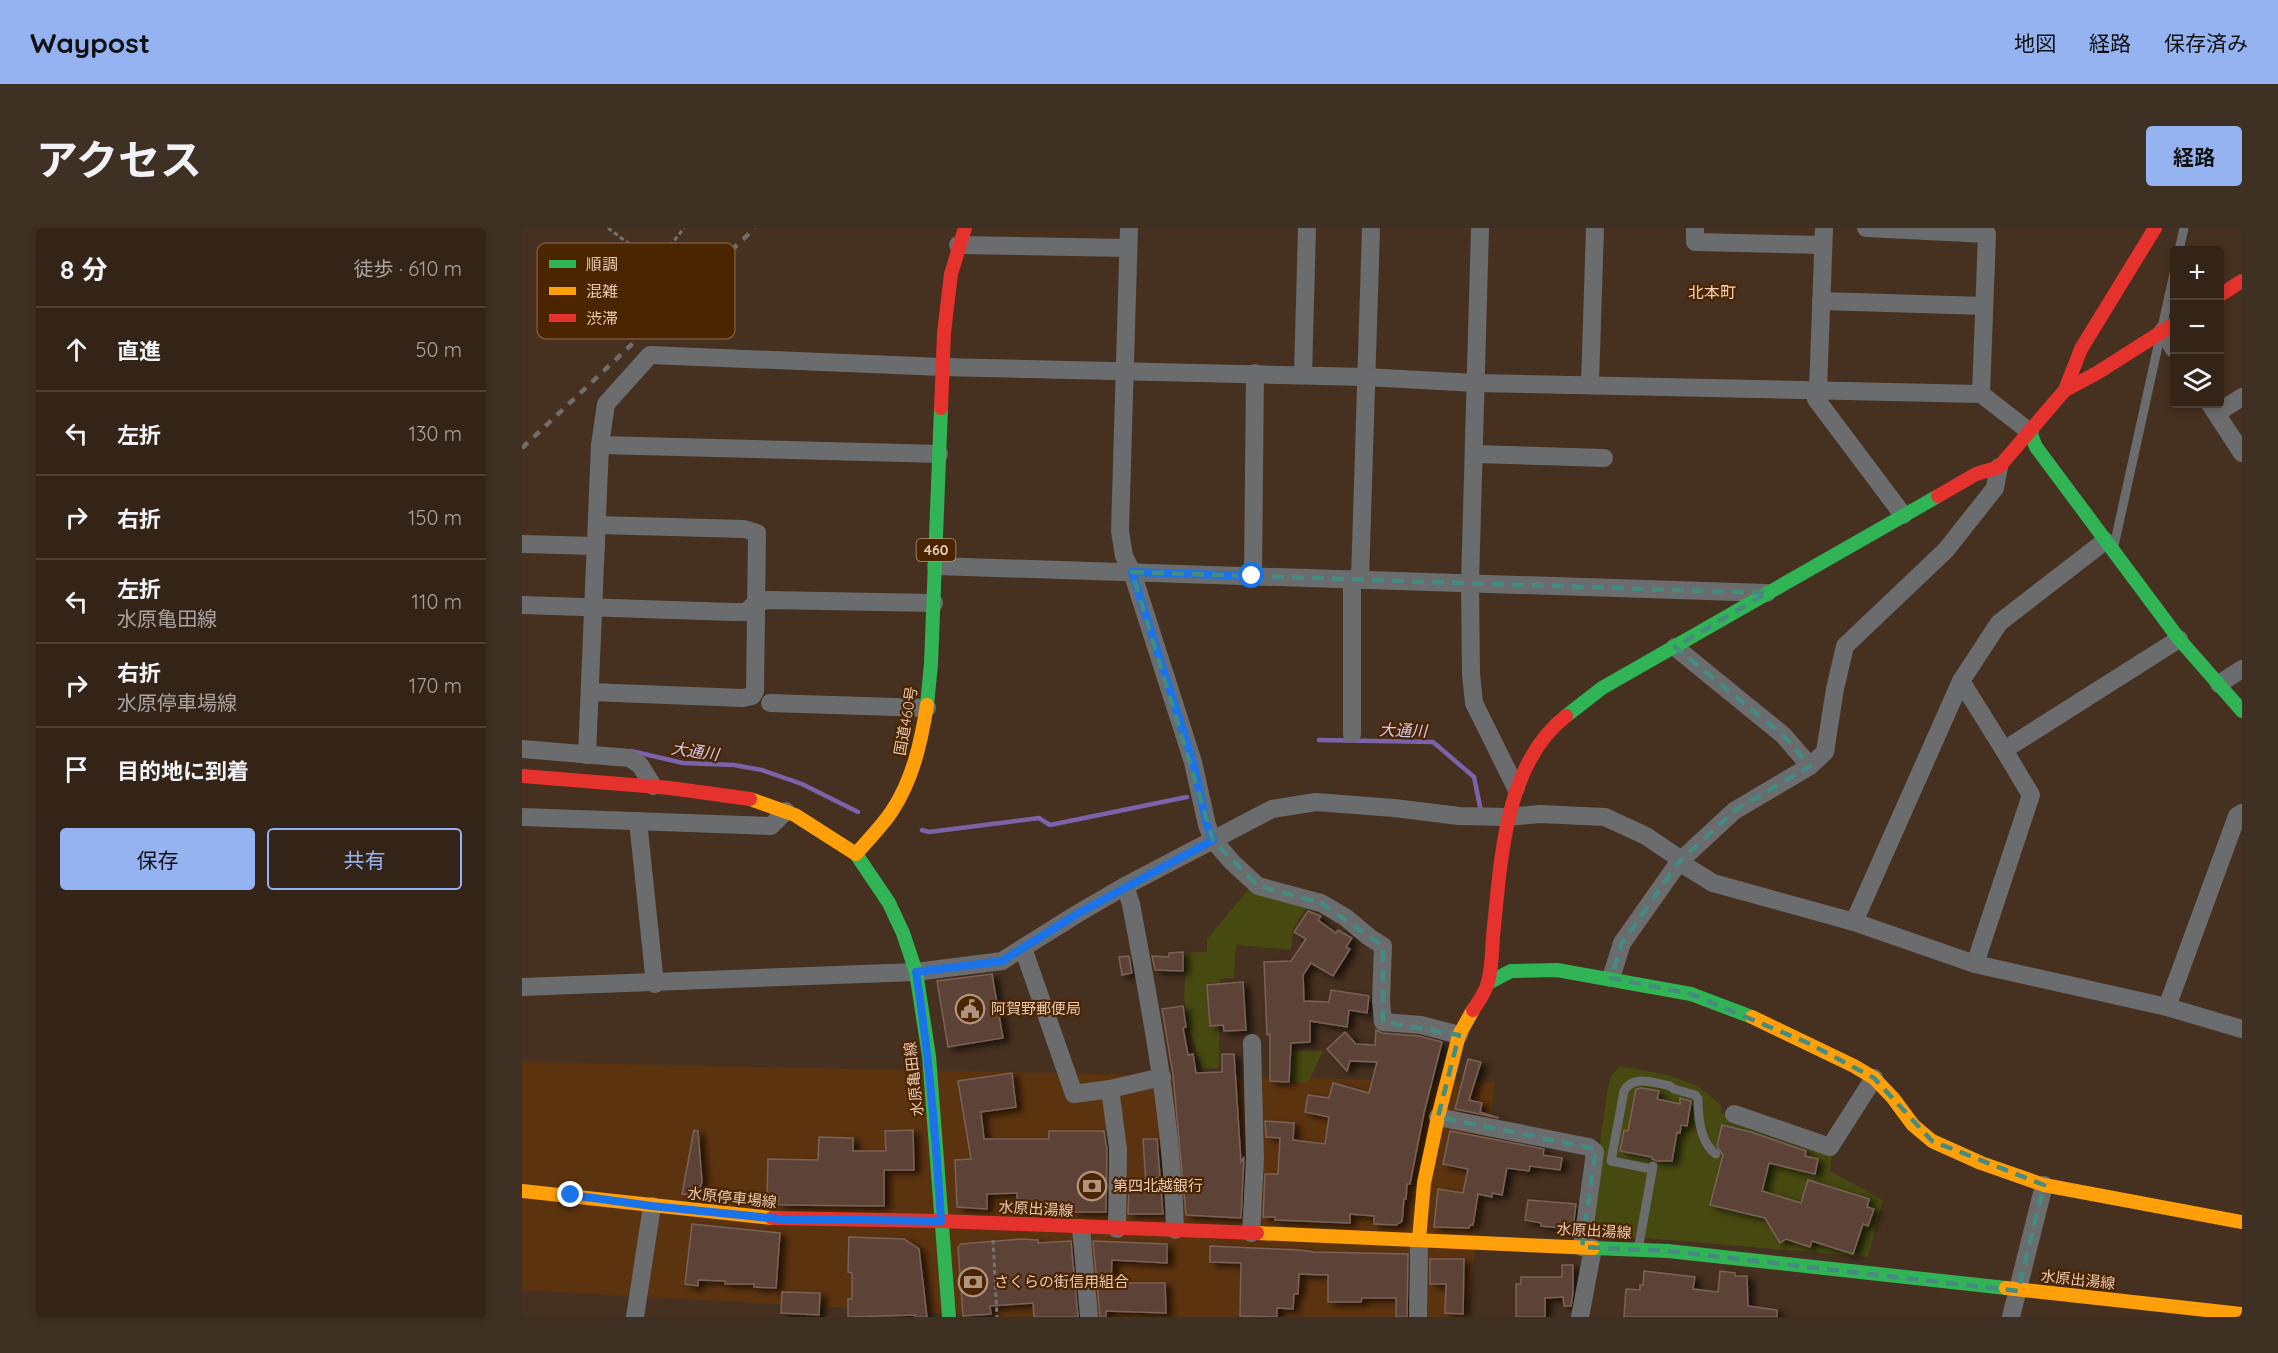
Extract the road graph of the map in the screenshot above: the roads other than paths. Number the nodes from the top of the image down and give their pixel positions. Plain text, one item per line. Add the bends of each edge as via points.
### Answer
1 (1129, 228) edge
2 (1307, 228) edge
3 (1371, 228) edge
4 (1480, 228) edge
5 (1595, 228) edge
6 (1695, 228) edge
7 (1866, 228) edge
8 (2155, 228) edge
9 (2184, 228) edge
10 (962, 236) edge
11 (1823, 237) edge
12 (2180, 246) edge
13 (1128, 248) junction
14 (2242, 281) edge
15 (2224, 292) edge
16 (2172, 300) edge
17 (1821, 301) junction
18 (1984, 306) junction
19 (2169, 327) edge
20 (942, 367) junction
21 (1124, 371) junction
22 (1255, 373) junction
23 (1303, 375) junction
24 (1365, 377) junction
25 (1476, 383) junction
26 (1590, 384) junction
27 (1818, 390) junction
28 (2065, 390) junction
29 (1981, 394) junction
30 (2242, 397) edge
31 (2224, 404) edge
32 (2214, 408) edge
33 (2030, 432) junction
34 (600, 445) junction
35 (2242, 453) edge
36 (939, 454) junction
37 (1474, 454) junction
38 (1604, 458) dead end
39 (2000, 467) junction
40 (1903, 515) junction
41 (597, 525) junction
42 (522, 544) edge
43 (596, 546) junction
44 (2108, 546) junction
45 (936, 566) junction
46 (1132, 572) junction
47 (1252, 576) junction
48 (1356, 579) junction
49 (1470, 583) junction
50 (1767, 594) junction
51 (756, 603) junction
52 (934, 603) junction
53 (522, 605) edge
54 (594, 608) junction
55 (2179, 639) junction
56 (1675, 647) junction
57 (2242, 669) edge
58 (1960, 681) junction
59 (2219, 684) junction
60 (590, 692) junction
61 (770, 703) dead end
62 (927, 708) junction
63 (2242, 711) edge
64 (1352, 734) dead end
65 (522, 750) edge
66 (2004, 750) junction
67 (587, 755) junction
68 (1810, 766) junction
69 (522, 776) edge
70 (653, 786) junction
71 (1516, 788) junction
72 (786, 811) junction
73 (2242, 813) edge
74 (522, 817) edge
75 (1508, 817) junction
76 (638, 821) junction
77 (1213, 840) junction
78 (856, 854) junction
79 (1679, 862) junction
80 (1125, 886) junction
81 (1854, 922) junction
82 (1023, 948) junction
83 (1975, 964) junction
84 (916, 972) junction
85 (1611, 978) junction
86 (1488, 983) junction
87 (655, 984) junction
88 (522, 987) edge
89 (2167, 1007) junction
90 (2242, 1029) edge
91 (1459, 1035) junction
92 (1252, 1043) dead end
93 (1162, 1077) junction
94 (1874, 1078) junction
95 (1110, 1089) junction
96 (1734, 1114) dead end
97 (1438, 1117) junction
98 (1716, 1154) dead end
99 (2044, 1185) junction
100 (522, 1191) edge
101 (652, 1206) junction
102 (941, 1221) junction
103 (2242, 1222) edge
104 (1081, 1228) junction
105 (1118, 1229) junction
106 (1175, 1230) junction
107 (1251, 1233) junction
108 (1419, 1239) junction
109 (1588, 1247) junction
110 (1638, 1250) junction
111 (2018, 1291) junction
112 (2242, 1314) edge
113 (634, 1317) edge
114 (949, 1317) edge
115 (1089, 1317) edge
116 (1419, 1317) edge
117 (1580, 1317) edge
118 (2011, 1317) edge

1 - 13 street
2 - 23 street
3 - 24 street
4 - 25 street
5 - 26 street
6 - 11 street via 1695,242
7 - 18 street via 1987,234
8 - 28 main road via 2081,349
9 - 12 lane
10 - 13 street
10 - 20 main road, 国道460号 / 460 via 951,274
11 - 17 street
13 - 21 street
14 - 15 main road
16 - 19 lane
17 - 18 street
17 - 27 street
18 - 29 street
19 - 28 main road
19 - 44 lane via 2116,542
20 - 21 street
20 - 34 street via 650,355 606,404
20 - 36 main road, 国道460号 / 460
21 - 22 street
21 - 46 street via 1120,531 1124,556
22 - 23 street
22 - 47 street
23 - 24 street
24 - 25 street
24 - 48 street
25 - 26 street
25 - 37 street
26 - 27 street
27 - 29 street
27 - 40 street via 1816,399
28 - 33 main road
29 - 33 street
30 - 31 street
32 - 35 street
33 - 39 main road
33 - 44 main road via 2036,447
34 - 36 street
34 - 41 street
36 - 45 main road, 国道460号 / 460
37 - 38 street
37 - 49 street
39 - 40 main road via 1976,474
39 - 68 street via 1995,488 1946,550 1845,646 1825,752
40 - 50 main road
41 - 43 street
41 - 51 street via 752,530 758,540
42 - 43 street
43 - 54 street
44 - 55 main road
44 - 58 street via 1999,623
45 - 46 street
45 - 52 main road, 国道460号 / 460
46 - 47 street
46 - 77 street via 1193,762
47 - 48 street
48 - 49 street
48 - 64 street
49 - 50 street
49 - 71 street via 1474,703
50 - 56 main road
51 - 52 street
51 - 54 street via 746,612
51 - 60 street via 752,696
52 - 62 main road, 国道460号 / 460
53 - 54 street
54 - 60 street
55 - 59 main road
55 - 66 street
56 - 68 street via 1784,735
56 - 71 main road via 1602,688 1558,722 1539,745
57 - 59 street
58 - 66 street
58 - 81 street
59 - 63 main road
60 - 67 street
61 - 62 street
62 - 78 main road, 国道460号 / 460 via 917,760 907,785 892,811
65 - 67 street
66 - 83 street via 2031,795
67 - 70 street via 629,758 640,765
68 - 79 street via 1734,811
69 - 70 main road
70 - 72 main road via 730,795
71 - 75 main road
72 - 76 street via 771,826
72 - 78 main road
73 - 89 street via 2237,816
74 - 76 street
75 - 77 street via 1316,802 1272,809
75 - 79 street via 1540,814 1605,818 1646,836
75 - 86 main road
76 - 87 street
77 - 80 street
77 - 91 street via 1258,886 1321,903 1383,946 1383,1022 1421,1025
78 - 84 main road, 水原亀田線 via 890,903
79 - 81 street via 1713,883
79 - 85 street via 1622,943
80 - 82 street
80 - 93 street
81 - 83 street
82 - 84 street via 1002,961
82 - 95 street via 1074,1094
83 - 89 street
84 - 87 street
84 - 102 main road, 水原亀田線 via 929,1056
85 - 86 main road via 1557,970 1511,971
85 - 94 main road via 1691,994 1808,1043
86 - 91 main road
87 - 88 street
89 - 90 street
91 - 97 main road
92 - 107 street via 1255,1159
93 - 95 street
93 - 106 street
94 - 96 street via 1830,1147
94 - 99 main road via 1913,1125 1932,1141
95 - 105 street via 1118,1149
97 - 108 main road via 1424,1183
97 - 109 street via 1595,1152 1585,1218
98 - 110 lane via 1708,1148 1695,1095 1635,1080 1627,1084 1611,1161 1653,1166
99 - 103 main road
99 - 111 street
100 - 101 main road, 水原停車場線
101 - 102 main road, 水原停車場線 via 780,1219
101 - 113 street
102 - 104 main road, 水原出湯線
102 - 114 main road, 水原亀田線
104 - 105 main road, 水原出湯線
104 - 115 street
105 - 106 main road, 水原出湯線
106 - 107 main road, 水原出湯線
107 - 108 main road, 水原出湯線
108 - 109 main road, 水原出湯線
108 - 116 street
109 - 110 main road, 水原出湯線
109 - 117 street
110 - 111 main road, 水原出湯線
111 - 112 main road, 水原出湯線
111 - 118 street

